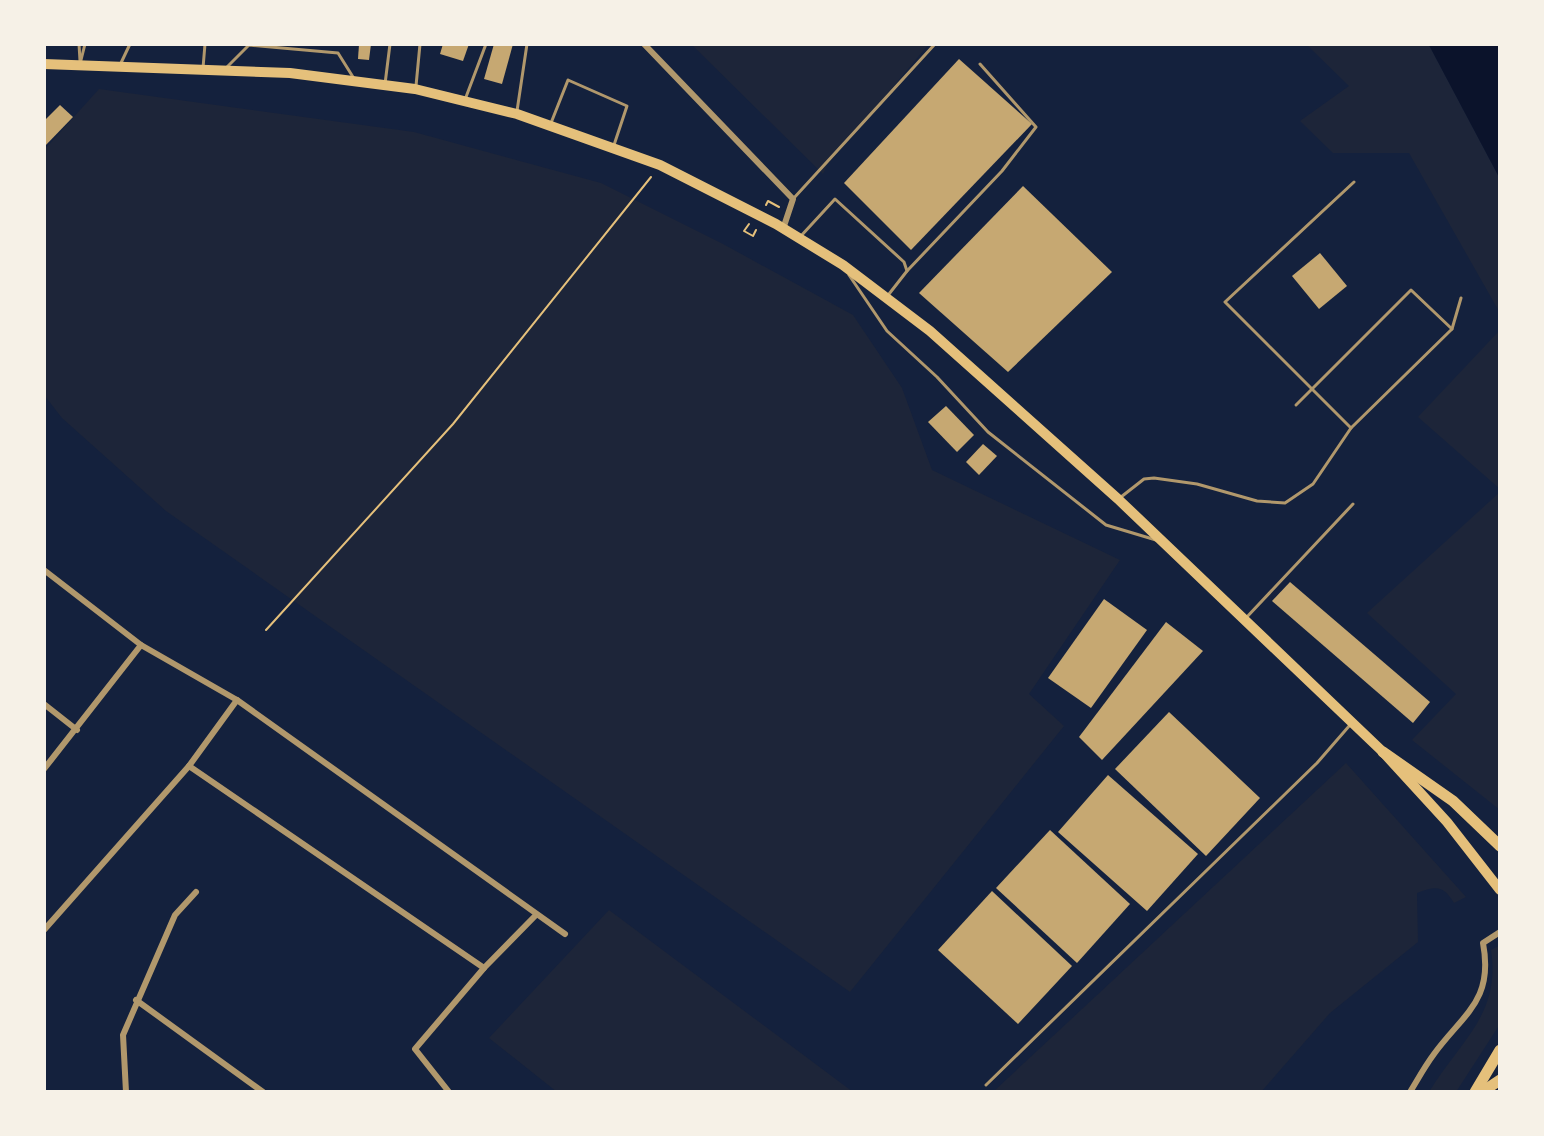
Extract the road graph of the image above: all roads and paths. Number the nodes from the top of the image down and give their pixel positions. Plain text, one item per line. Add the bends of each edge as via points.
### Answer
1 (79, 44) edge
2 (85, 44) edge
3 (130, 44) edge
4 (205, 44) edge
5 (390, 44) edge
6 (420, 44) edge
7 (486, 44) edge
8 (527, 44) edge
9 (644, 44) edge
10 (935, 44) edge
11 (44, 64) edge
12 (980, 64) dead end
13 (80, 65) junction
14 (120, 65) junction
15 (203, 68) junction
16 (226, 69) junction
17 (355, 80) junction
18 (385, 84) junction
19 (415, 89) junction
20 (465, 100) junction
21 (517, 114) junction
22 (550, 127) junction
23 (613, 149) junction
24 (660, 165) junction
25 (1354, 182) dead end
26 (793, 199) junction
27 (768, 201) dead end
28 (783, 210) dead end
29 (783, 229) junction
30 (744, 231) dead end
31 (753, 236) dead end
32 (798, 239) junction
33 (843, 265) junction
34 (907, 271) junction
35 (887, 297) junction
36 (1461, 298) dead end
37 (1452, 329) junction
38 (1314, 390) junction
39 (1296, 405) dead end
40 (1351, 428) junction
41 (1118, 499) junction
42 (1353, 504) dead end
43 (1162, 542) junction
44 (44, 570) edge
45 (1245, 619) junction
46 (266, 630) dead end
47 (141, 645) junction
48 (237, 700) junction
49 (44, 704) edge
50 (1353, 722) junction
51 (77, 730) junction
52 (1383, 752) junction
53 (189, 766) junction
54 (44, 769) edge
55 (1500, 846) edge
56 (1500, 890) edge
57 (196, 892) dead end
58 (535, 916) junction
59 (44, 930) edge
60 (1500, 932) edge
61 (565, 934) dead end
62 (484, 968) junction
63 (136, 1000) junction
64 (1500, 1050) edge
65 (1500, 1080) edge
66 (986, 1085) dead end
67 (126, 1092) edge
68 (263, 1092) edge
69 (449, 1092) edge
70 (1410, 1092) edge
71 (1475, 1092) edge
72 (1482, 1092) edge

1 - 13 lane
2 - 13 lane
3 - 14 lane
4 - 15 lane
5 - 18 lane
6 - 19 lane
7 - 20 lane
8 - 21 lane
9 - 26 street
10 - 26 lane
11 - 13 highway
12 - 34 lane via 1036,127 1002,171
13 - 14 highway
14 - 15 highway
15 - 16 highway
16 - 17 highway
16 - 17 lane via 249,45 279,46 338,53
17 - 18 highway
18 - 19 highway
19 - 20 highway
20 - 21 highway
21 - 22 highway
22 - 23 highway
22 - 23 lane via 568,80 627,106
23 - 24 highway
24 - 29 highway
24 - 46 path via 453,424
25 - 38 lane via 1225,302
26 - 29 street
27 - 28 path
29 - 32 highway
30 - 31 path
32 - 33 highway
32 - 34 lane via 835,199 904,262
33 - 35 highway
33 - 43 lane via 887,331 988,432 1106,525
34 - 35 lane
35 - 41 highway
36 - 37 lane
37 - 38 lane via 1411,290
37 - 40 lane
38 - 39 lane
38 - 40 lane
40 - 41 lane via 1313,484 1285,503 1154,478 1144,479
41 - 43 highway
42 - 45 lane
43 - 45 highway
44 - 47 street
45 - 50 highway
47 - 48 street
47 - 51 street
48 - 53 street
48 - 58 street
49 - 51 street
50 - 52 highway
50 - 66 lane
51 - 54 street
52 - 55 highway via 1453,801
52 - 56 highway
53 - 59 street
53 - 62 street
57 - 63 street via 175,915
58 - 61 street
58 - 62 street
60 - 70 street via 1483,943 1483,989 1468,1018 1435,1052
62 - 69 street via 415,1049
63 - 67 street via 123,1035
63 - 68 street
64 - 71 highway
65 - 72 highway

